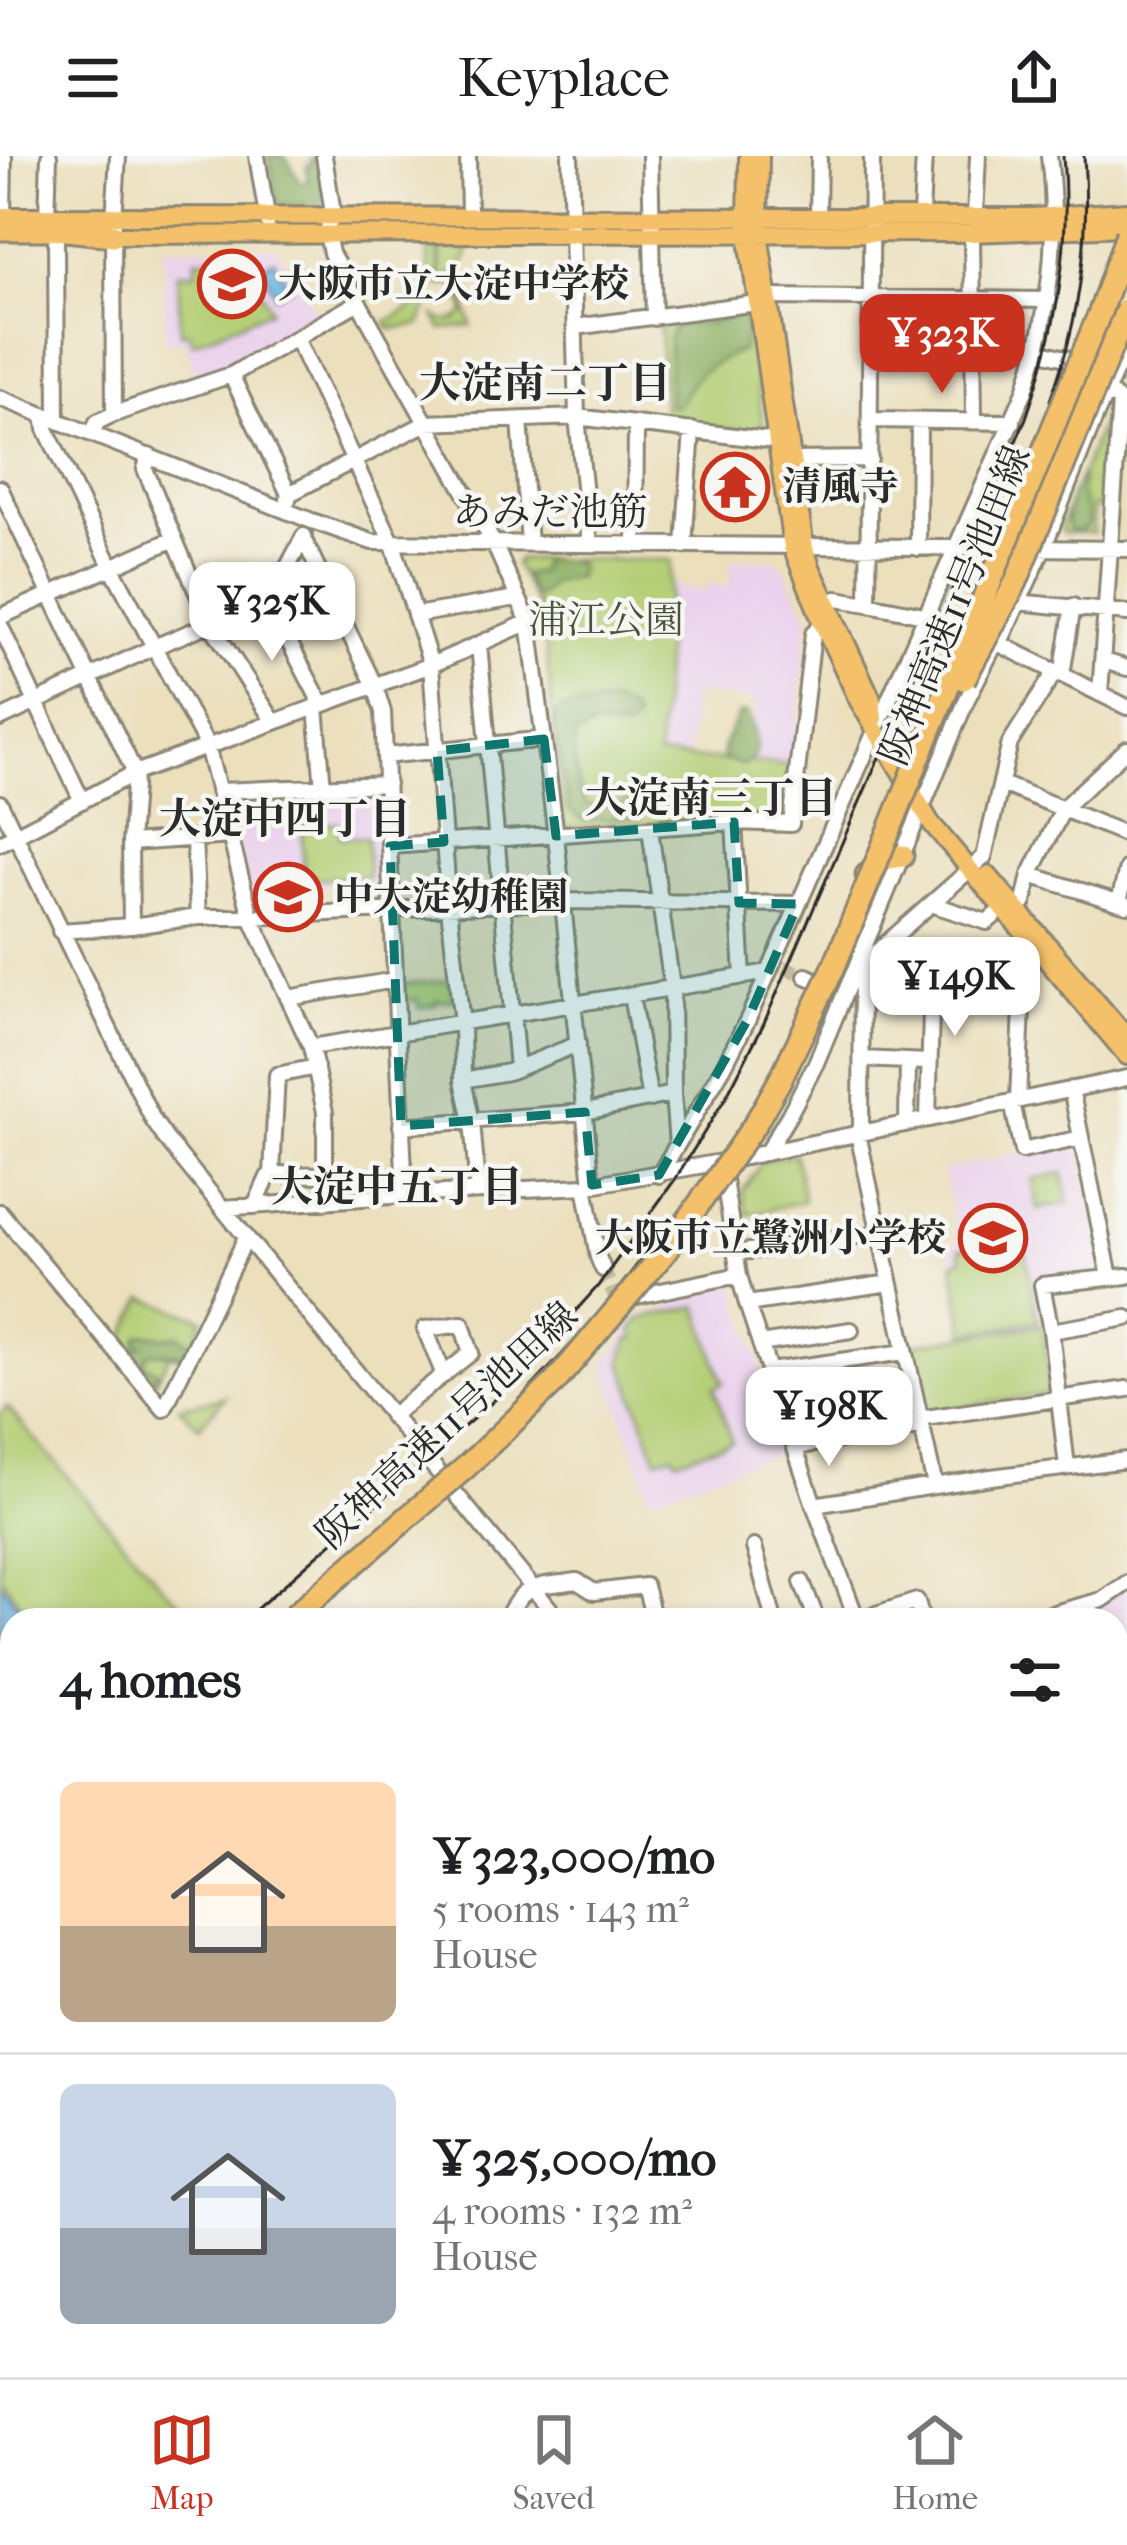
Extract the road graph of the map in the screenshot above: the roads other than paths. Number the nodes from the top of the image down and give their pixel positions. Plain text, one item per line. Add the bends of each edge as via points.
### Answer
1 (4, 156) edge
2 (49, 156) edge
3 (118, 156) edge
4 (257, 156) edge
5 (324, 156) edge
6 (468, 156) edge
7 (570, 156) edge
8 (650, 156) edge
9 (748, 156) edge
10 (760, 156) edge
11 (819, 156) edge
12 (872, 156) edge
13 (924, 156) edge
14 (978, 156) edge
15 (1049, 156) edge
16 (818, 215) junction
17 (920, 215) junction
18 (47, 217) junction
19 (469, 217) junction
20 (1, 220) edge
21 (752, 224) junction
22 (871, 224) junction
23 (974, 224) junction
24 (1052, 224) junction
25 (268, 225) junction
26 (573, 225) junction
27 (651, 225) junction
28 (1125, 225) edge
29 (114, 226) junction
30 (330, 226) junction
31 (56, 238) junction
32 (0, 239) edge
33 (1127, 276) edge
34 (872, 298) junction
35 (973, 298) junction
36 (1049, 299) junction
37 (762, 300) junction
38 (357, 303) junction
39 (1127, 309) edge
40 (654, 318) junction
41 (575, 327) junction
42 (296, 338) junction
43 (1127, 346) edge
44 (1038, 351) junction
45 (1073, 360) junction
46 (1123, 364) edge
47 (232, 374) junction
48 (1106, 392) junction
49 (0, 398) edge
50 (114, 414) junction
51 (1096, 415) junction
52 (50, 417) junction
53 (577, 417) junction
54 (520, 420) junction
55 (871, 420) junction
56 (919, 421) junction
57 (974, 421) junction
58 (1013, 422) junction
59 (426, 423) junction
60 (636, 425) junction
61 (1123, 425) edge
62 (692, 430) junction
63 (93, 434) junction
64 (776, 441) junction
65 (148, 456) junction
66 (870, 459) junction
67 (354, 460) junction
68 (791, 460) junction
69 (1, 493) edge
70 (287, 502) junction
71 (312, 521) junction
72 (303, 538) junction
73 (174, 539) junction
74 (393, 544) junction
75 (494, 544) junction
76 (529, 544) junction
77 (590, 544) junction
78 (635, 544) junction
79 (684, 546) junction
80 (867, 547) junction
81 (798, 548) junction
82 (918, 548) junction
83 (955, 548) junction
84 (1108, 548) junction
85 (1043, 549) junction
86 (1127, 549) edge
87 (111, 566) junction
88 (49, 594) junction
89 (518, 598) junction
90 (267, 600) junction
91 (1018, 602) junction
92 (828, 603) junction
93 (868, 604) junction
94 (1073, 606) junction
95 (1106, 611) junction
96 (1127, 613) edge
97 (415, 615) junction
98 (924, 615) junction
99 (0, 621) edge
100 (529, 622) junction
101 (210, 623) junction
102 (822, 623) junction
103 (478, 644) junction
104 (994, 644) junction
105 (154, 647) junction
106 (1104, 661) junction
107 (431, 665) junction
108 (1127, 668) edge
109 (1059, 674) junction
110 (91, 677) junction
111 (964, 680) junction
112 (375, 686) junction
113 (1100, 694) junction
114 (35, 702) junction
115 (319, 706) junction
116 (1127, 707) edge
117 (0, 719) edge
118 (274, 722) junction
119 (875, 726) junction
120 (544, 740) junction
121 (489, 745) junction
122 (207, 746) junction
123 (1127, 749) edge
124 (437, 751) junction
125 (385, 757) junction
126 (135, 773) junction
127 (387, 784) junction
128 (907, 784) junction
129 (1002, 784) junction
130 (323, 787) junction
131 (218, 790) junction
132 (82, 801) junction
133 (0, 803) edge
134 (922, 805) junction
135 (1064, 807) junction
136 (734, 822) junction
137 (650, 829) junction
138 (1127, 835) edge
139 (16, 836) junction
140 (231, 836) junction
141 (556, 836) junction
142 (194, 839) junction
143 (498, 839) junction
144 (443, 842) junction
145 (0, 843) edge
146 (130, 843) junction
147 (390, 846) junction
148 (902, 856) junction
149 (974, 866) junction
150 (1127, 868) edge
151 (1030, 875) junction
152 (854, 889) junction
153 (562, 901) junction
154 (660, 902) junction
155 (739, 903) junction
156 (503, 904) junction
157 (798, 904) junction
158 (931, 904) junction
159 (1123, 904) edge
160 (449, 908) junction
161 (1010, 909) junction
162 (392, 911) junction
163 (198, 917) junction
164 (251, 917) junction
165 (130, 926) junction
166 (59, 932) junction
167 (1035, 946) junction
168 (860, 964) junction
169 (776, 967) junction
170 (932, 975) junction
171 (806, 976) tunnel mouth
172 (743, 977) junction
173 (395, 980) junction
174 (672, 988) junction
175 (1022, 988) junction
176 (846, 993) junction
177 (631, 996) junction
178 (288, 998) junction
179 (862, 998) junction
180 (574, 1006) junction
181 (931, 1006) junction
182 (511, 1016) junction
183 (462, 1024) junction
184 (398, 1034) junction
185 (1127, 1037) edge
186 (578, 1044) junction
187 (311, 1047) junction
188 (1127, 1056) edge
189 (862, 1059) junction
190 (908, 1061) junction
191 (929, 1062) junction
192 (316, 1067) junction
193 (517, 1069) junction
194 (1127, 1078) edge
195 (463, 1080) junction
196 (1071, 1089) junction
197 (673, 1094) junction
198 (650, 1099) junction
199 (1015, 1101) junction
200 (585, 1112) junction
201 (928, 1119) junction
202 (472, 1122) junction
203 (907, 1124) junction
204 (401, 1126) junction
205 (858, 1134) junction
206 (1081, 1138) junction
207 (677, 1145) junction
208 (766, 1153) junction
209 (722, 1162) junction
210 (272, 1174) junction
211 (658, 1174) junction
212 (325, 1175) junction
213 (588, 1186) junction
214 (478, 1191) junction
215 (405, 1195) junction
216 (325, 1202) junction
217 (702, 1202) junction
218 (255, 1206) junction
219 (222, 1208) junction
220 (0, 1212) edge
221 (878, 1233) junction
222 (246, 1238) junction
223 (736, 1253) junction
224 (603, 1269) tunnel mouth
225 (739, 1275) junction
226 (1119, 1277) edge
227 (890, 1283) junction
228 (616, 1299) dead end
229 (747, 1304) junction
230 (1127, 1318) edge
231 (851, 1330) dead end
232 (1051, 1330) junction
233 (760, 1344) junction
234 (904, 1352) junction
235 (769, 1371) junction
236 (444, 1375) dead end
237 (1127, 1389) edge
238 (1059, 1399) junction
239 (391, 1416) junction
240 (919, 1423) junction
241 (796, 1447) junction
242 (1127, 1460) edge
243 (1067, 1468) junction
244 (935, 1486) junction
245 (814, 1505) junction
246 (754, 1546) dead end
247 (802, 1582) dead end
248 (1127, 1583) edge
249 (533, 1588) junction
250 (303, 1608) edge
251 (321, 1608) edge
252 (511, 1608) edge
253 (549, 1608) edge
254 (651, 1608) edge
255 (771, 1608) edge
256 (812, 1608) edge
257 (853, 1608) edge
258 (895, 1608) edge
259 (919, 1608) edge
260 (1073, 1608) edge

1 - 20 street
2 - 18 street
3 - 29 street
4 - 25 street
5 - 30 street
6 - 19 street
7 - 26 street
8 - 27 street
9 - 21 main road
10 - 21 main road
11 - 16 street
12 - 22 street
13 - 17 street
14 - 23 street
15 - 24 street
16 - 21 main road
16 - 22 main road
17 - 22 main road
17 - 23 main road
18 - 20 main road
18 - 29 main road
19 - 26 main road
19 - 30 main road
20 - 29 highway via 56,229
21 - 22 main road
21 - 27 main road
21 - 37 main road
22 - 23 main road
22 - 34 street
23 - 24 main road
23 - 35 street
24 - 28 main road
24 - 36 street
25 - 29 main road
25 - 30 main road
26 - 27 main road
26 - 30 main road
26 - 41 street
27 - 40 street
28 - 45 street
28 - 217 highway, 阪神高速11号池田線, bridge via 1092,332 832,969 755,1124
29 - 31 main road
29 - 50 street
30 - 38 street via 331,253
31 - 32 main road
31 - 52 street
33 - 111 highway, 阪神高速11号池田線, bridge
34 - 35 street
34 - 37 street
34 - 55 street
35 - 36 street
35 - 57 street
36 - 44 street
37 - 40 street
37 - 64 main road
37 - 68 main road
38 - 42 street
38 - 59 street
39 - 111 highway, bridge via 1016,582
40 - 41 street
41 - 53 street
42 - 47 street
42 - 67 street
43 - 46 street
44 - 45 street
44 - 58 street
45 - 51 street via 1064,393
46 - 48 street
47 - 50 street
47 - 70 street
48 - 51 street
48 - 61 street via 1120,400
49 - 52 street, あみだ池筋
50 - 63 street
51 - 85 street
52 - 63 street, あみだ池筋
52 - 87 street via 46,429
53 - 54 street
53 - 60 street
53 - 77 street
54 - 59 street
54 - 76 street
55 - 56 street
55 - 66 street
56 - 57 street
56 - 82 street
57 - 58 street
58 - 83 street
59 - 67 street
59 - 75 street
60 - 62 street
60 - 78 street
61 - 84 street
62 - 64 street
62 - 79 street
63 - 65 street, あみだ池筋
64 - 81 main road
65 - 70 street, あみだ池筋
65 - 73 street via 145,470
66 - 68 street
66 - 80 street
67 - 70 street
67 - 74 street
68 - 81 main road
69 - 88 street
70 - 71 street, あみだ池筋
71 - 72 street
71 - 74 street, あみだ池筋
72 - 90 street
72 - 112 street
73 - 87 street
73 - 101 street
74 - 75 street, あみだ池筋
74 - 97 street
75 - 76 street, あみだ池筋
75 - 89 street
76 - 77 street, あみだ池筋
77 - 78 street, あみだ池筋
78 - 79 street, あみだ池筋
79 - 81 street, あみだ池筋
80 - 81 street, あみだ池筋
80 - 82 street, あみだ池筋
80 - 93 street
81 - 92 main road
81 - 102 main road
82 - 83 street, あみだ池筋
83 - 85 street, あみだ池筋
83 - 98 street
84 - 85 street, あみだ池筋
84 - 86 street, あみだ池筋
84 - 95 street
85 - 91 street
87 - 88 street
87 - 105 street
88 - 99 street
88 - 110 street
89 - 97 street
89 - 100 street
90 - 101 street
90 - 115 street
91 - 94 street
91 - 104 street
92 - 93 street
92 - 119 main road via 872,699
93 - 98 street
94 - 95 street
94 - 109 street
95 - 96 street
95 - 106 street
97 - 107 street
98 - 104 street
98 - 119 street
99 - 114 street
100 - 103 street
100 - 120 street
101 - 105 street
101 - 118 street
102 - 119 main road
102 - 136 street via 812,634 791,824
103 - 107 street
103 - 121 street
104 - 109 street
104 - 134 street
105 - 110 street
105 - 122 street
106 - 108 street
106 - 113 street
107 - 112 street
107 - 124 street
109 - 113 street
109 - 129 street via 1010,743
110 - 114 street
110 - 126 street
111 - 251 highway, 阪神高速11号池田線 via 821,1024 735,1180 562,1391
112 - 115 street
112 - 125 street
113 - 116 street
114 - 117 street
114 - 132 street
115 - 118 street
115 - 130 street
118 - 122 street
119 - 128 main road
119 - 157 street
120 - 121 street
120 - 141 street
121 - 124 street
121 - 143 street
122 - 126 street
122 - 131 street
123 - 135 street
124 - 125 street
124 - 144 street
125 - 127 street
126 - 132 street
126 - 146 street
127 - 130 street
127 - 147 street
128 - 134 main road
128 - 152 highway
129 - 135 street
129 - 149 street via 984,857
130 - 131 street
131 - 140 street
132 - 139 street
133 - 139 street
134 - 148 street
134 - 149 main road
135 - 138 street
135 - 151 street
136 - 137 street
136 - 155 street
137 - 141 street
137 - 154 street
139 - 145 street
139 - 166 street
140 - 142 street
140 - 164 street
141 - 143 street
141 - 153 street
142 - 146 street
142 - 163 street
143 - 144 street
143 - 156 street
144 - 147 street
144 - 160 street
146 - 165 street
147 - 162 street
148 - 152 highway via 881,859
148 - 168 street
149 - 158 street
149 - 161 main road
150 - 159 street
151 - 159 street
151 - 161 street via 1027,895
152 - 217 highway, bridge via 771,1074
153 - 154 street
153 - 156 street
153 - 180 street
154 - 155 street
154 - 174 street
155 - 157 street
155 - 172 street
156 - 160 street
156 - 182 street
157 - 169 street
158 - 161 street via 987,922
158 - 168 street
160 - 162 street
160 - 183 street
161 - 167 main road
161 - 185 main road
162 - 164 street
162 - 173 street
163 - 164 street
163 - 165 street
164 - 178 street
165 - 166 street
166 - 219 street via 153,1120
167 - 175 street via 1027,950
167 - 188 main road
168 - 170 street
168 - 176 street
168 - 179 street
169 - 172 street
169 - 207 street
170 - 175 street
170 - 181 street
171 - 176 street
172 - 174 street
173 - 178 street
173 - 184 street
174 - 177 street
174 - 197 street
175 - 199 street
176 - 208 street
177 - 180 street
177 - 198 street
178 - 187 street
179 - 181 street
179 - 189 street
180 - 182 street
180 - 186 street
181 - 191 street
182 - 183 street
182 - 193 street
183 - 184 street
183 - 195 street
184 - 187 street
184 - 204 street
186 - 193 street
186 - 200 street
187 - 192 street
189 - 190 street
189 - 205 street
190 - 191 street
190 - 203 street
191 - 201 street
192 - 210 street via 278,1076
192 - 212 street
193 - 195 street
194 - 196 street
195 - 202 street
196 - 199 street
196 - 206 street
197 - 198 street
197 - 207 street
198 - 200 street
199 - 201 street
199 - 206 street via 1022,1151
200 - 202 street
200 - 213 street
201 - 203 street
202 - 204 street
202 - 214 street
203 - 205 street
204 - 215 street
205 - 208 street
205 - 221 street
206 - 226 street
207 - 211 street
208 - 209 street
209 - 211 street
209 - 223 street
210 - 212 street
210 - 218 street
211 - 213 street
212 - 216 street
213 - 214 street
213 - 224 street
214 - 215 street
215 - 216 street
216 - 218 street
217 - 250 highway, 阪神高速11号池田線, bridge via 555,1382
218 - 219 street
219 - 222 street
220 - 222 street via 164,1408
221 - 223 street
221 - 227 street
222 - 239 street
223 - 225 street
225 - 228 street
225 - 229 street
226 - 232 street via 1042,1285
227 - 229 street
227 - 234 street
229 - 233 street
230 - 232 street
231 - 233 street
232 - 238 street
233 - 235 street
234 - 235 street
234 - 240 street
235 - 241 street
236 - 239 street
237 - 238 street
238 - 240 street
238 - 243 street
239 - 249 street
240 - 241 street
240 - 244 street
241 - 245 street
242 - 243 street
243 - 244 street
244 - 245 street
245 - 257 street
246 - 255 street
247 - 256 street
248 - 260 street
249 - 252 street
249 - 253 street
249 - 254 street via 577,1581 594,1592 645,1586
258 - 259 street via 917,1601

